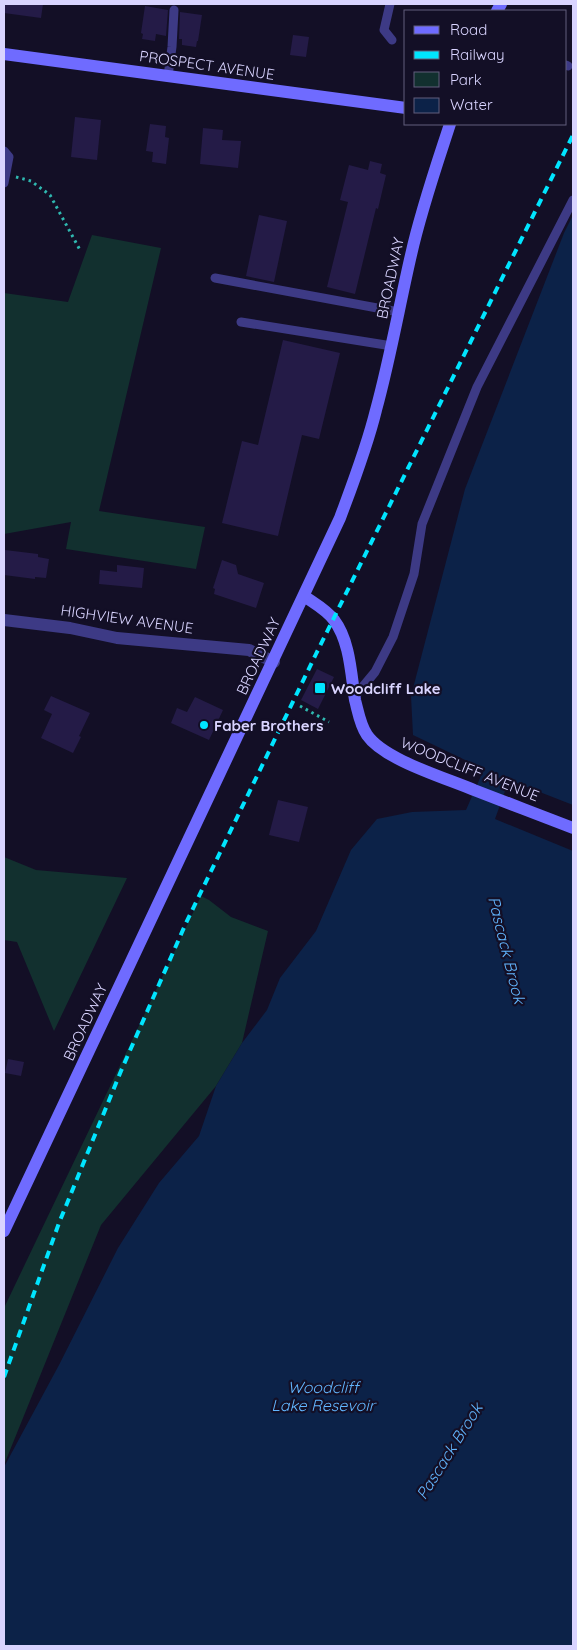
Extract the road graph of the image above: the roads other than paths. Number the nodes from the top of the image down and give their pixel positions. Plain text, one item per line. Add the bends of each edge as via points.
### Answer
1 (390, 4) edge
2 (174, 10) dead end
3 (392, 40) dead end
4 (4, 54) edge
5 (168, 76) junction
6 (404, 108) edge
7 (450, 125) edge
8 (4, 151) edge
9 (5, 179) edge
10 (573, 200) edge
11 (215, 278) dead end
12 (399, 312) junction
13 (241, 322) dead end
14 (392, 346) junction
15 (304, 596) junction
16 (4, 620) edge
17 (274, 662) junction
18 (355, 696) junction
19 (573, 828) edge
20 (4, 1231) edge

1 - 3 lane via 384,30
2 - 5 lane
4 - 5 main road, PROSPECT AVENUE
5 - 6 main road, PROSPECT AVENUE
7 - 12 main road, BROADWAY via 428,191
8 - 9 lane via 9,157
10 - 18 lane via 477,387 422,524 414,574 393,637 376,672
11 - 12 lane
12 - 14 main road, BROADWAY
13 - 14 lane
14 - 15 main road, BROADWAY via 359,466 340,518
15 - 17 main road, BROADWAY
15 - 18 main road, WOODCLIFF AVENUE via 334,619 347,652
16 - 17 street, HIGHVIEW AVENUE via 117,638 249,650
17 - 20 main road, BROADWAY
18 - 19 main road, WOODCLIFF AVENUE via 366,735 386,752

